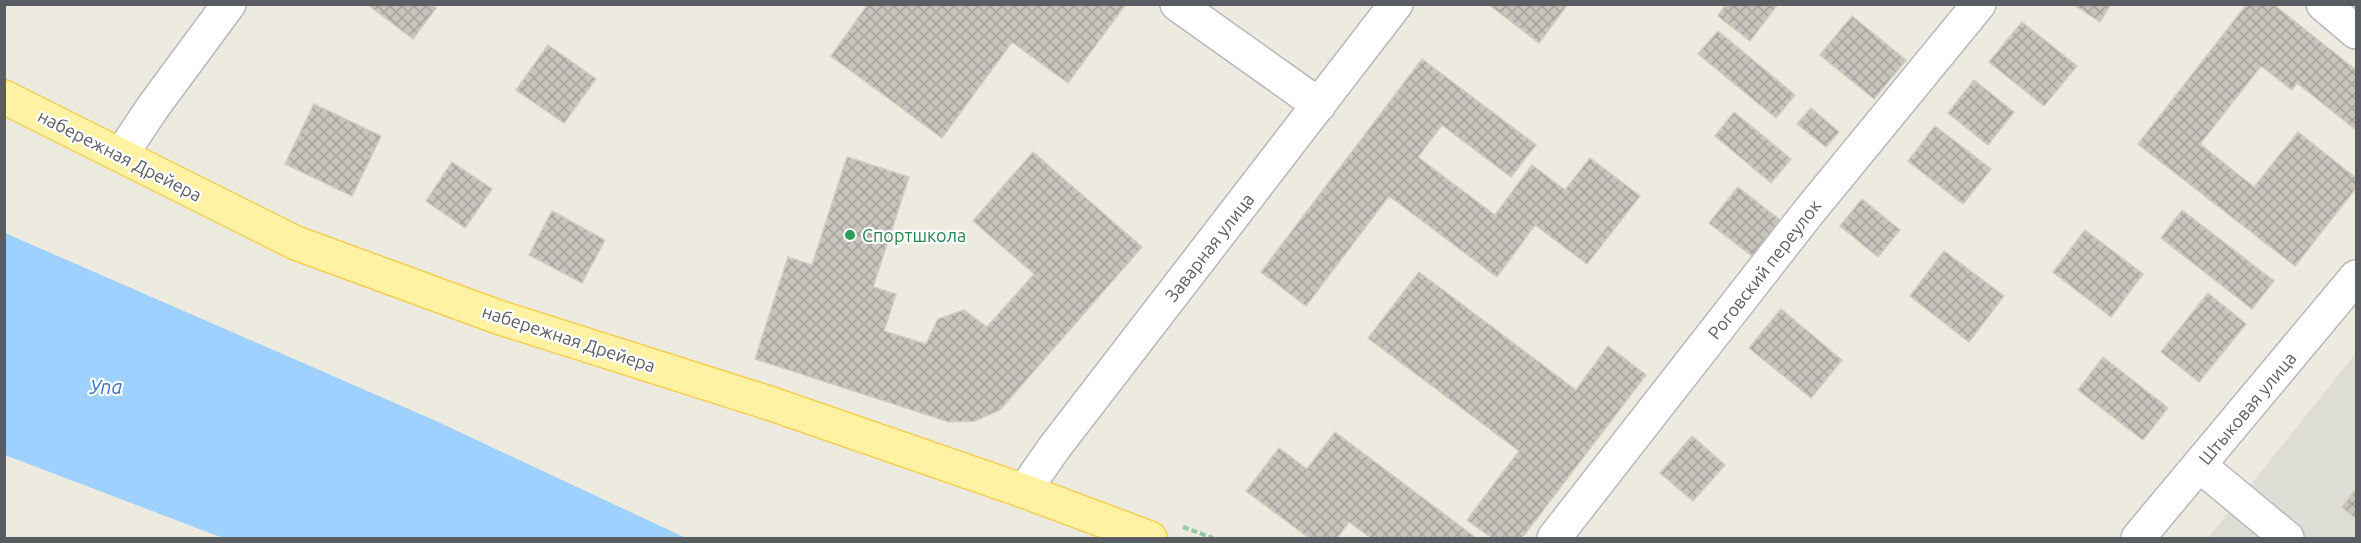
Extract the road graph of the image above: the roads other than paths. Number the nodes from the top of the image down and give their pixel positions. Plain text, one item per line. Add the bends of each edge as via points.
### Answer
1 (229, 4) edge
2 (1177, 4) edge
3 (1396, 4) edge
4 (1979, 4) edge
5 (2323, 4) edge
6 (2356, 32) edge
7 (4, 97) edge
8 (1319, 105) junction
9 (121, 155) junction
10 (2356, 277) edge
11 (2199, 465) junction
12 (1024, 491) junction
13 (1150, 538) edge
14 (1554, 538) edge
15 (2138, 538) edge
16 (2287, 538) edge

1 - 9 street
2 - 8 street
3 - 8 street, Заварная улица
4 - 14 street, Роговский переулок via 1807,214
5 - 6 street
7 - 9 main road, набережная Дрейера
8 - 12 street, Заварная улица
9 - 12 main road, набережная Дрейера via 296,243 498,317 772,404
10 - 11 street, Штыковая улица
11 - 15 street, Штыковая улица
11 - 16 street
12 - 13 main road, набережная Дрейера

